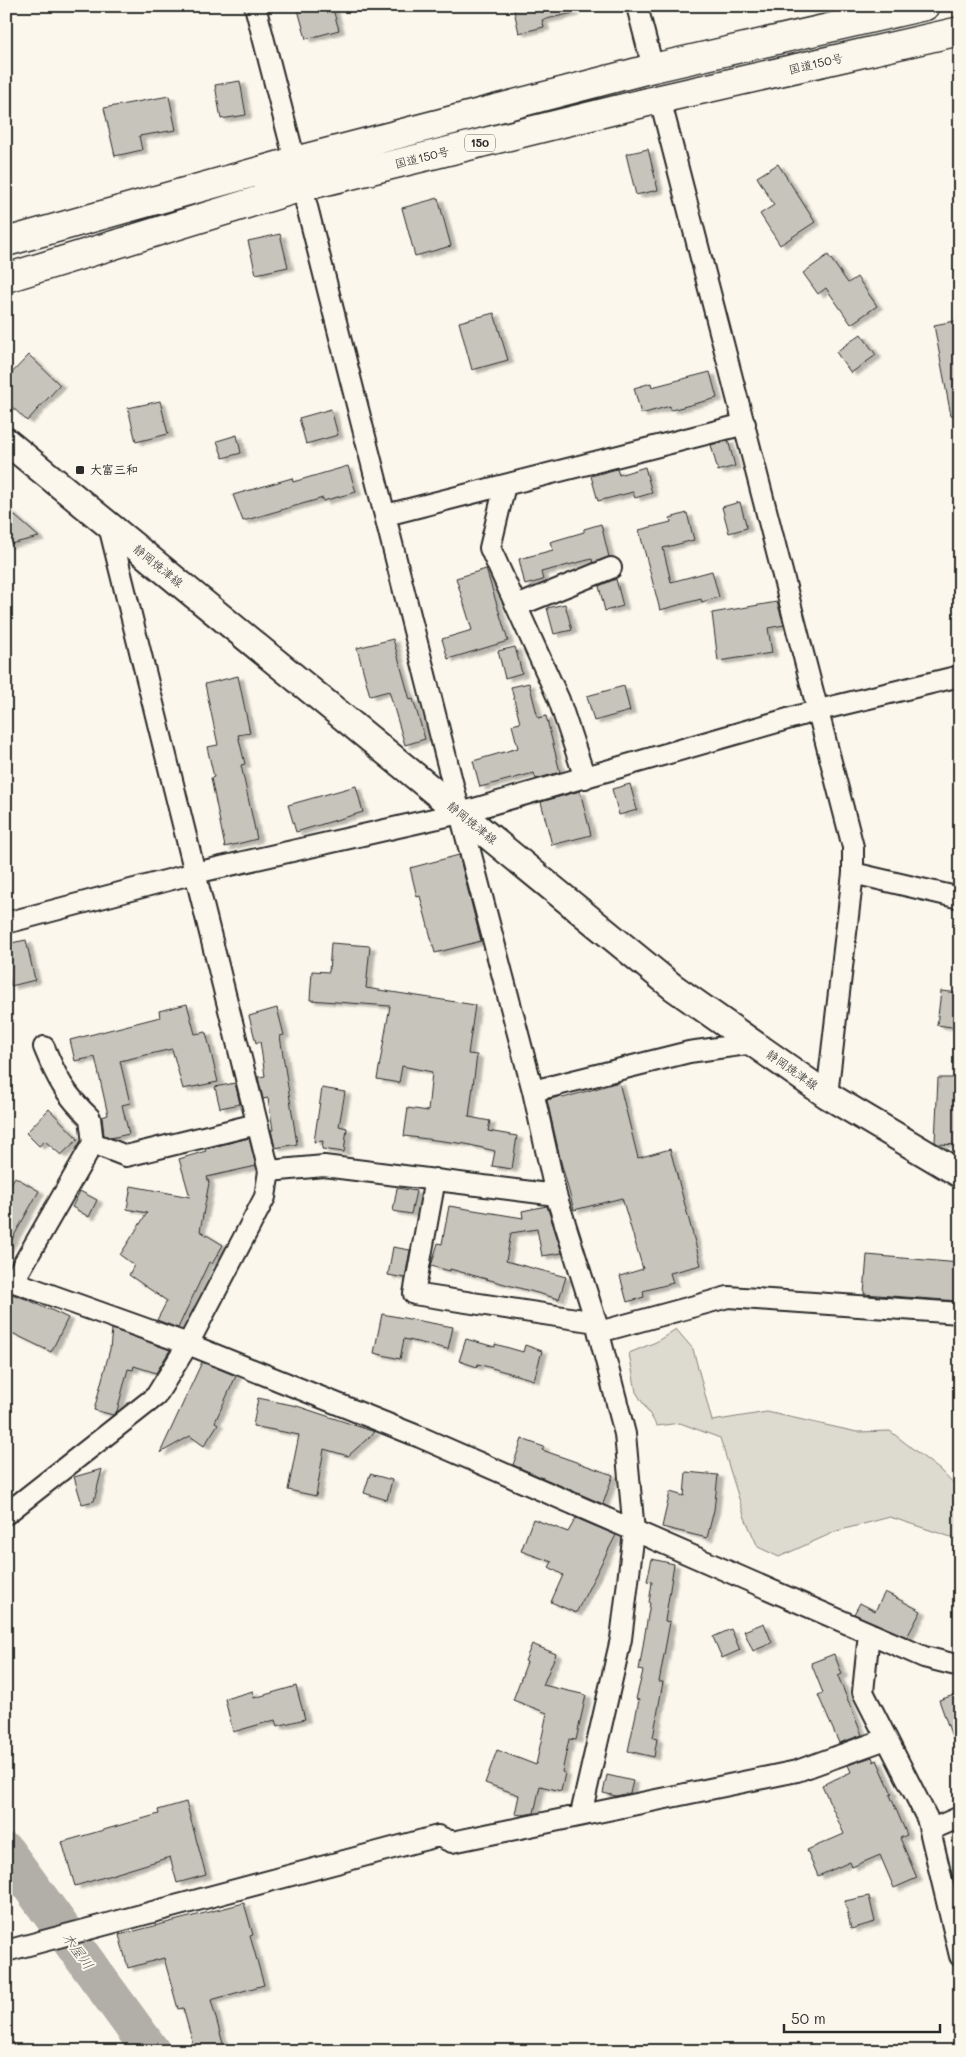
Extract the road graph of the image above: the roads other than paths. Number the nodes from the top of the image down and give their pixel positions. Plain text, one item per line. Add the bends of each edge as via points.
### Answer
1 (255, 6) edge
2 (637, 6) edge
3 (925, 6) edge
4 (960, 32) edge
5 (653, 68) junction
6 (660, 99) junction
7 (295, 161) junction
8 (302, 187) junction
9 (6, 242) edge
10 (6, 278) edge
11 (745, 424) junction
12 (6, 441) edge
13 (504, 485) junction
14 (386, 515) junction
15 (109, 526) junction
16 (610, 568) dead end
17 (517, 606) junction
18 (960, 676) edge
19 (820, 710) junction
20 (585, 778) junction
21 (460, 813) junction
22 (195, 873) junction
23 (853, 873) junction
24 (960, 898) edge
25 (6, 923) edge
26 (754, 1043) junction
27 (44, 1047) dead end
28 (533, 1092) junction
29 (827, 1094) junction
30 (257, 1124) junction
31 (93, 1143) junction
32 (269, 1172) junction
33 (960, 1174) edge
34 (434, 1179) junction
35 (556, 1195) junction
36 (9, 1281) edge
37 (960, 1314) edge
38 (598, 1327) junction
39 (188, 1344) junction
40 (6, 1514) edge
41 (634, 1532) junction
42 (868, 1633) junction
43 (960, 1666) edge
44 (886, 1738) junction
45 (582, 1814) junction
46 (960, 1817) edge
47 (930, 1830) junction
48 (6, 1951) edge
49 (960, 1956) edge

1 - 7 street
2 - 5 street
3 - 5 highway, 150
4 - 6 highway, 国道150号 / 150
5 - 7 highway, 150
6 - 8 highway, 国道150号 / 150
6 - 11 street
7 - 9 highway, 150
8 - 10 highway, 国道150号 / 150
8 - 14 street
11 - 13 street
11 - 19 street
12 - 15 main road, 静岡焼津線
13 - 14 street
13 - 17 street via 490,548
14 - 21 street
15 - 21 main road, 静岡焼津線
15 - 22 street
16 - 17 street
17 - 20 street via 559,700
18 - 19 street
19 - 20 street
19 - 23 street via 854,847
20 - 21 street
21 - 22 street
21 - 26 main road, 静岡焼津線 via 674,987
21 - 28 street
22 - 25 street
22 - 30 street
23 - 24 street
23 - 29 street
26 - 28 street via 688,1052
26 - 29 main road, 静岡焼津線
27 - 31 street via 66,1092 90,1118
28 - 35 street
29 - 33 main road, 静岡焼津線
30 - 31 street via 126,1156
30 - 32 street
31 - 36 street
32 - 34 street via 324,1166
32 - 39 street via 265,1197
34 - 35 street
34 - 38 street via 414,1294
35 - 38 street
36 - 39 street
37 - 38 street via 728,1297
38 - 41 street via 625,1434
39 - 40 street via 156,1396
39 - 41 street via 420,1437
41 - 42 street
41 - 45 street via 621,1639
42 - 43 street via 924,1657
42 - 44 street via 863,1692
44 - 45 street via 797,1771
44 - 47 street
45 - 48 street via 452,1842 438,1836
46 - 47 street
47 - 49 street

